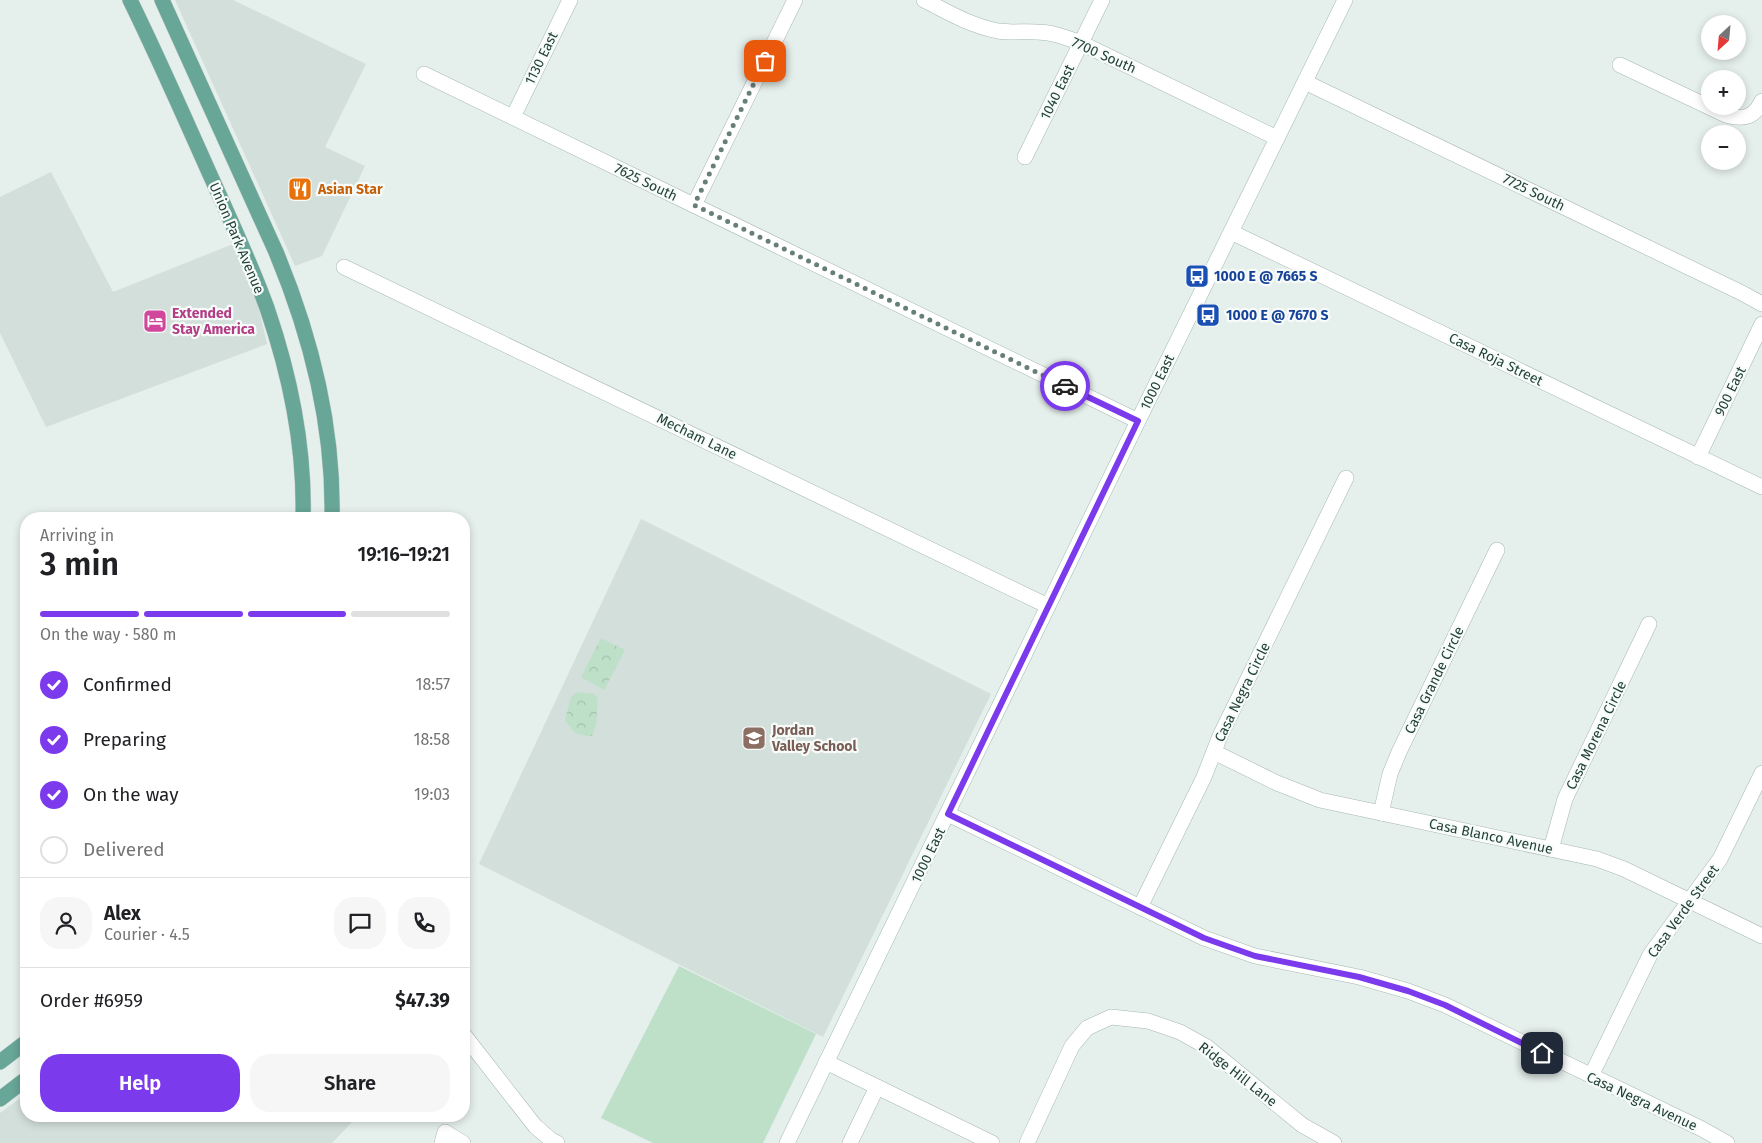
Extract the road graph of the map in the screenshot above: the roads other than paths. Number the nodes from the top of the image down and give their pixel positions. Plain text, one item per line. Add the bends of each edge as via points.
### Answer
1 (130, 0) edge
2 (162, 0) edge
3 (570, 0) edge
4 (795, 0) edge
5 (924, 0) edge
6 (1102, 0) edge
7 (1345, 0) edge
8 (1081, 43) junction
9 (1620, 65) dead end
10 (424, 74) dead end
11 (1305, 82) junction
12 (1762, 101) edge
13 (513, 117) junction
14 (1277, 138) junction
15 (1025, 157) dead end
16 (694, 205) junction
17 (1231, 232) junction
18 (344, 267) dead end
19 (1762, 304) edge
20 (1762, 324) edge
21 (1138, 421) junction
22 (1698, 457) junction
23 (1346, 478) dead end
24 (1762, 487) edge
25 (303, 512) edge
26 (332, 512) edge
27 (1497, 550) dead end
28 (1048, 606) junction
29 (1649, 624) dead end
30 (1214, 752) junction
31 (1762, 773) edge
32 (1381, 813) junction
33 (948, 814) junction
34 (1552, 849) junction
35 (1689, 901) junction
36 (1140, 907) junction
37 (1762, 936) edge
38 (470, 1043) edge
39 (20, 1047) edge
40 (0, 1062) edge
41 (826, 1062) junction
42 (1591, 1076) junction
43 (20, 1083) edge
44 (877, 1087) junction
45 (0, 1099) edge
46 (442, 1143) edge
47 (463, 1143) edge
48 (557, 1143) edge
49 (787, 1143) edge
50 (850, 1143) edge
51 (992, 1143) edge
52 (1027, 1143) edge
53 (1334, 1143) edge
54 (1726, 1143) edge

1 - 25 main road, Union Park Avenue via 240,242 272,323 297,428
2 - 26 main road, Union Park Avenue via 276,252 304,325 326,430
3 - 13 street, 1130 East
4 - 16 street
5 - 8 street, 7700 South via 982,27 1001,32 1053,34
6 - 8 street, 1040 East
7 - 11 street, 1000 East
8 - 14 street, 7700 South
8 - 15 street, 1040 East
9 - 12 street via 1736,118 1753,114
10 - 13 street, 7625 South
11 - 14 street, 1000 East
11 - 19 street, 7725 South
13 - 16 street, 7625 South
14 - 17 street, 1000 East
16 - 21 street, 7625 South
17 - 21 street, 1000 East
17 - 22 street, Casa Roja Street
18 - 28 street, Mecham Lane
20 - 22 street, 900 East
21 - 28 street, 1000 East
22 - 24 street, Casa Roja Street
23 - 30 street, Casa Negra Circle
27 - 32 street, Casa Grande Circle via 1399,752
28 - 33 street, 1000 East
29 - 34 street, Casa Morena Circle via 1565,799
30 - 32 street, Casa Blanco Avenue via 1298,792
30 - 36 street, Casa Negra Circle
31 - 35 street, Casa Verde Street via 1720,859
32 - 34 street, Casa Blanco Avenue
33 - 36 street, Casa Negra Avenue
33 - 41 street, 1000 East
34 - 35 street, Casa Blanco Avenue via 1624,869
35 - 37 street, Casa Blanco Avenue
35 - 42 street, Casa Verde Street via 1650,955
36 - 42 street, Casa Negra Avenue via 1204,938 1255,956 1359,977 1408,991 1445,1005
38 - 48 street via 535,1126
39 - 40 main road
41 - 44 street
41 - 49 street, 1000 East
42 - 54 street, Casa Negra Avenue
43 - 45 main road
44 - 50 street
44 - 51 street
46 - 47 street via 445,1132
52 - 53 street, Ridge Hill Lane via 1072,1046 1087,1028 1112,1016 1148,1021 1180,1032 1207,1047 1302,1125

